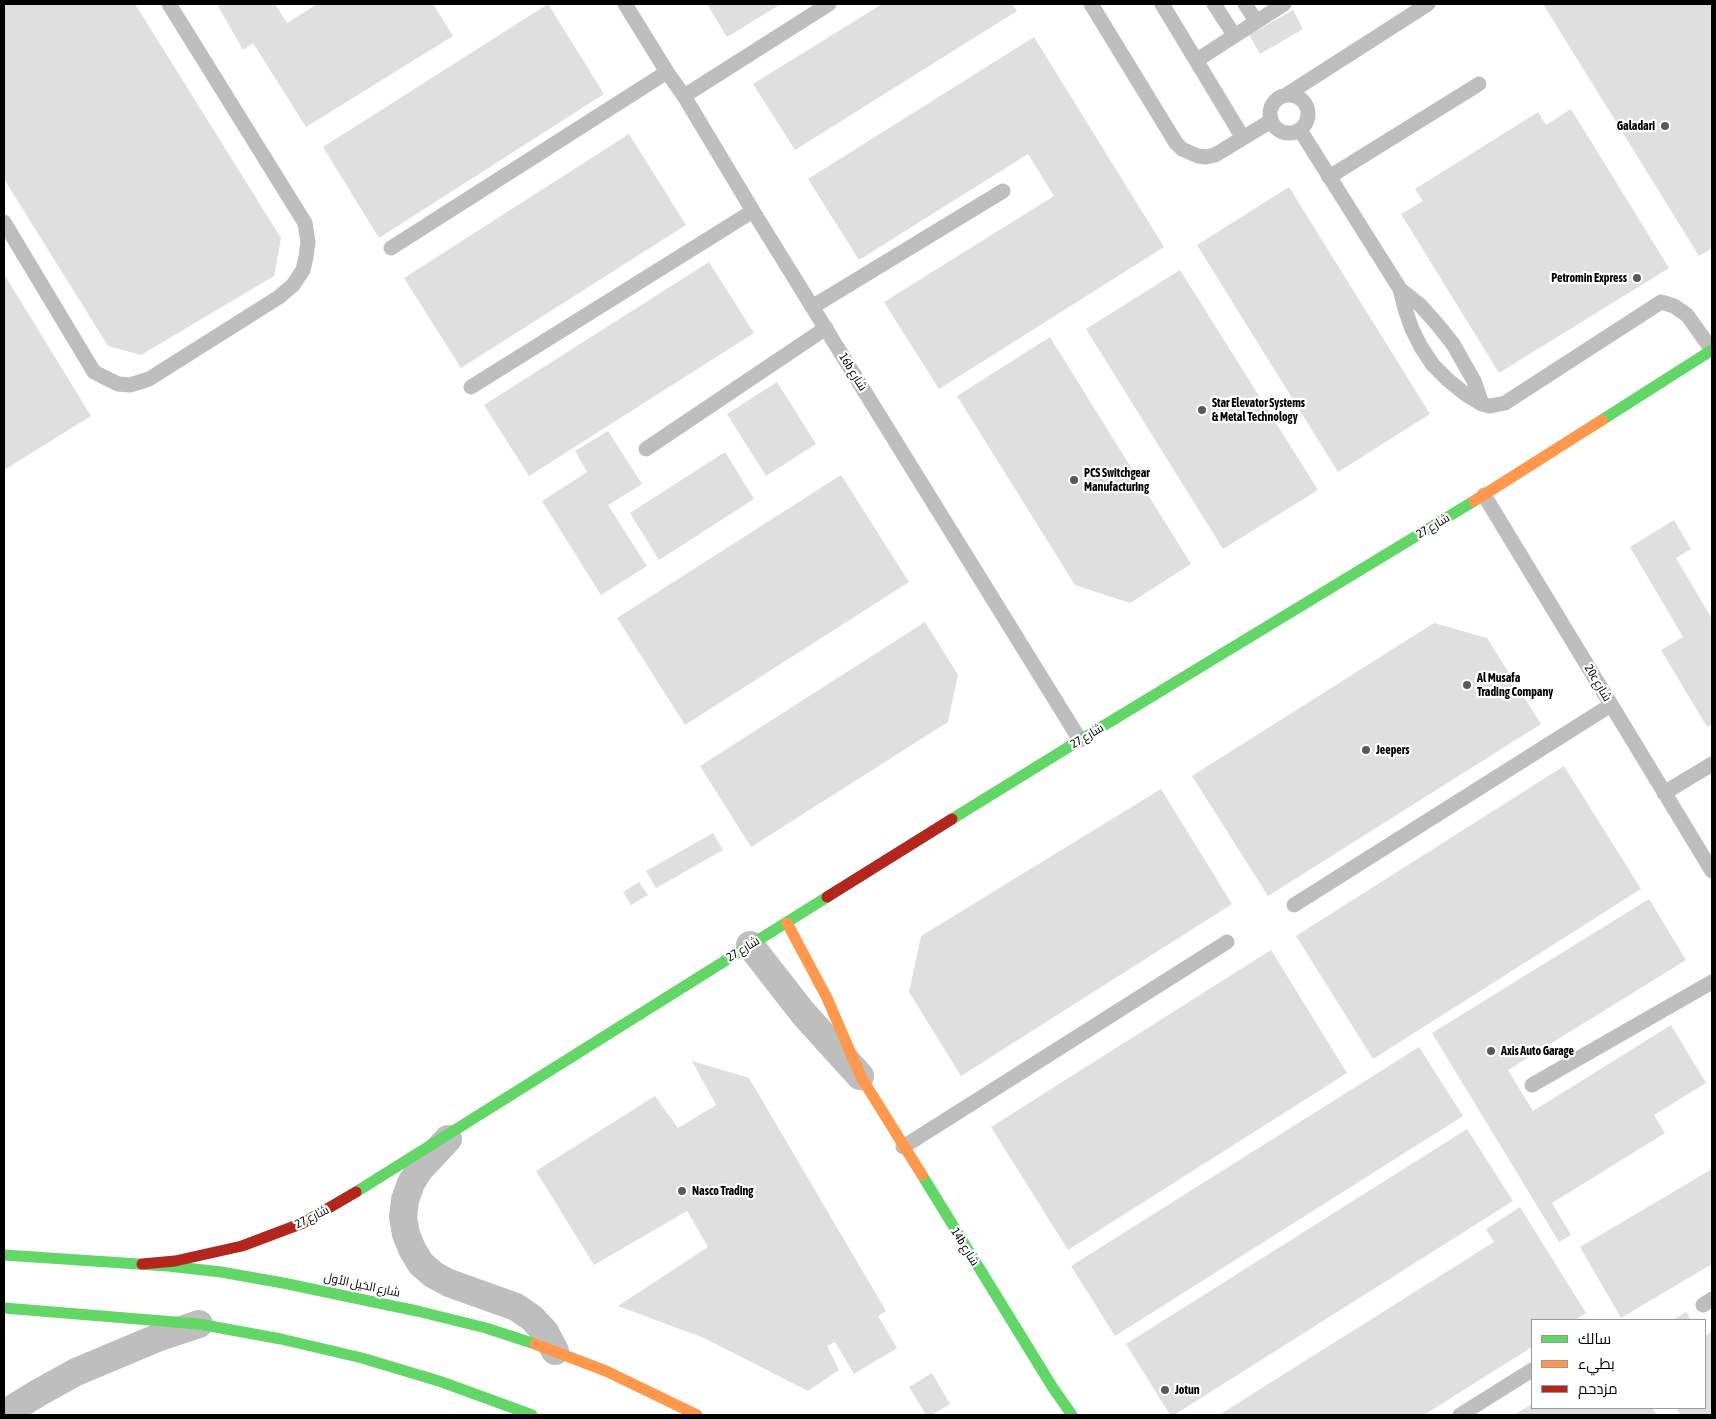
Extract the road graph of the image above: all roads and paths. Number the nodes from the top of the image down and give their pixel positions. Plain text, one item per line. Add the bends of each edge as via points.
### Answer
1 (169, 4) edge
2 (625, 4) edge
3 (829, 4) edge
4 (1092, 4) edge
5 (1162, 4) edge
6 (1214, 4) edge
7 (1245, 4) edge
8 (1428, 4) edge
9 (1280, 5) edge
10 (1256, 21) junction
11 (1234, 36) junction
12 (1197, 60) junction
13 (667, 72) junction
14 (1479, 84) dead end
15 (1286, 94) junction
16 (684, 96) junction
17 (1271, 121) junction
18 (1300, 130) junction
19 (1243, 138) junction
20 (1328, 177) junction
21 (1003, 191) dead end
22 (753, 211) junction
23 (4, 222) edge
24 (391, 248) dead end
25 (1400, 289) junction
26 (812, 307) junction
27 (826, 328) junction
28 (1712, 350) edge
29 (471, 387) dead end
30 (1482, 404) junction
31 (646, 449) dead end
32 (1484, 495) junction
33 (1611, 705) junction
34 (1080, 740) junction
35 (1712, 764) edge
36 (1664, 793) junction
37 (1712, 871) edge
38 (1294, 905) dead end
39 (787, 922) junction
40 (1227, 942) dead end
41 (750, 945) junction
42 (1712, 982) edge
43 (861, 1077) junction
44 (1532, 1085) dead end
45 (463, 1124) junction
46 (903, 1147) junction
47 (4, 1255) edge
48 (142, 1264) junction
49 (4, 1308) edge
50 (199, 1324) junction
51 (555, 1351) junction
52 (1531, 1371) edge
53 (1053, 1388) junction
54 (4, 1414) edge
55 (532, 1415) edge
56 (697, 1415) edge
57 (1068, 1415) edge
58 (1072, 1415) edge
59 (1460, 1415) edge

1 - 23 lane via 305,223 306,257 293,285 149,379 130,385 118,384 94,372
2 - 13 lane, 16b شارع
3 - 16 lane
4 - 19 lane via 1182,149 1189,154 1206,157
5 - 12 lane
6 - 11 lane
7 - 10 lane
8 - 15 lane
9 - 10 lane
10 - 11 lane
11 - 12 lane
12 - 19 lane
13 - 16 lane, 16b شارع
13 - 24 lane
14 - 20 lane
15 - 17 lane via 1272,104
15 - 18 lane via 1295,95 1307,107 1306,124
16 - 22 lane, 16b شارع
17 - 18 lane via 1283,132
17 - 19 lane
18 - 20 lane
20 - 25 lane
21 - 26 lane
22 - 26 lane, 16b شارع
22 - 29 lane
25 - 30 lane via 1420,305 1453,344 1474,381
25 - 30 lane via 1412,329 1429,359 1448,380
26 - 27 lane, 16b شارع
27 - 31 lane
27 - 34 lane, 16b شارع
28 - 30 lane via 1688,315 1661,302 1505,403
28 - 32 street, شارع 27
32 - 33 lane, 20c شارع
32 - 34 street, شارع 27
33 - 36 lane, 20c شارع
33 - 38 lane
34 - 39 street, شارع 27
35 - 36 lane
36 - 37 lane, 20c شارع
39 - 41 street, شارع 27
39 - 43 street, 14b شارع via 827,998
40 - 46 lane
41 - 43 street, 14b شارع via 803,1013
41 - 45 street, شارع 27
42 - 44 lane
43 - 46 street, 14b شارع
45 - 48 street, شارع 27 via 303,1223 209,1255
45 - 51 street, شارع 27 via 410,1183 403,1217 412,1249 421,1264 434,1275 516,1307 532,1318 545,1332
46 - 53 street, 14b شارع
47 - 48 street, شارع الخيل الأول
48 - 51 street, شارع الخيل الأول via 221,1272 378,1303 486,1328
49 - 50 street
50 - 54 street via 76,1372
50 - 55 street via 282,1338 362,1358 442,1382
51 - 56 street, شارع الخيل الأول via 606,1371
52 - 59 lane
53 - 57 street
53 - 58 street, 14b شارع

